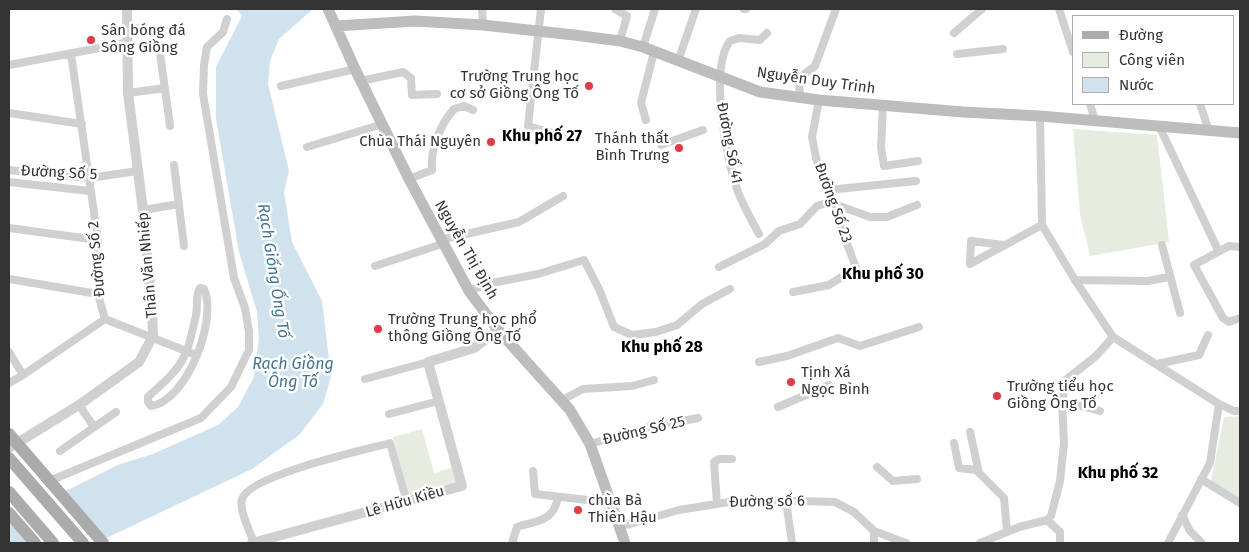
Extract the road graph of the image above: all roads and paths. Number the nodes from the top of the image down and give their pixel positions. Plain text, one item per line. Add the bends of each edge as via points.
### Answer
1 (126, 9) edge
2 (328, 9) edge
3 (482, 9) edge
4 (542, 9) edge
5 (615, 9) edge
6 (655, 9) edge
7 (696, 9) edge
8 (836, 9) edge
9 (982, 9) edge
10 (1059, 9) edge
11 (227, 18) dead end
12 (483, 25) junction
13 (336, 26) junction
14 (540, 32) junction
15 (767, 33) dead end
16 (954, 33) dead end
17 (620, 41) junction
18 (126, 43) junction
19 (159, 46) dead end
20 (1003, 49) dead end
21 (1072, 49) edge
22 (648, 50) junction
23 (72, 54) junction
24 (957, 54) dead end
25 (678, 61) junction
26 (9, 65) edge
27 (355, 69) junction
28 (719, 77) junction
29 (361, 80) junction
30 (281, 86) dead end
31 (165, 88) junction
32 (128, 93) junction
33 (437, 94) dead end
34 (800, 97) junction
35 (819, 100) junction
36 (883, 105) junction
37 (1090, 105) edge
38 (1200, 105) edge
39 (473, 110) dead end
40 (9, 113) edge
41 (1040, 116) junction
42 (646, 120) dead end
43 (1095, 120) junction
44 (82, 124) junction
45 (383, 124) junction
46 (170, 126) dead end
47 (1160, 128) junction
48 (703, 130) dead end
49 (1209, 131) junction
50 (1240, 133) edge
51 (563, 136) dead end
52 (661, 145) dead end
53 (307, 147) dead end
54 (918, 161) dead end
55 (174, 165) dead end
56 (9, 170) edge
57 (138, 171) junction
58 (89, 178) junction
59 (409, 179) junction
60 (916, 181) dead end
61 (9, 182) edge
62 (828, 190) junction
63 (90, 191) junction
64 (563, 196) dead end
65 (179, 204) junction
66 (835, 204) junction
67 (917, 205) dead end
68 (144, 210) junction
69 (1042, 225) junction
70 (9, 228) edge
71 (759, 234) dead end
72 (98, 240) junction
73 (441, 242) junction
74 (1004, 245) junction
75 (1162, 245) dead end
76 (184, 246) dead end
77 (1240, 246) edge
78 (1218, 250) junction
79 (375, 266) dead end
80 (719, 267) dead end
81 (1169, 277) junction
82 (9, 279) edge
83 (1075, 280) junction
84 (730, 289) dead end
85 (469, 291) junction
86 (794, 292) dead end
87 (98, 294) junction
88 (1180, 313) dead end
89 (1240, 318) edge
90 (105, 319) junction
91 (918, 327) dead end
92 (498, 330) junction
93 (1208, 335) dead end
94 (153, 336) junction
95 (1113, 337) junction
96 (9, 352) edge
97 (188, 352) junction
98 (198, 356) junction
99 (428, 362) junction
100 (759, 362) dead end
101 (1157, 364) junction
102 (23, 375) junction
103 (365, 380) dead end
104 (654, 380) dead end
105 (9, 383) edge
106 (829, 385) dead end
107 (562, 400) junction
108 (439, 401) junction
109 (1062, 402) junction
110 (1219, 404) junction
111 (79, 405) junction
112 (778, 406) dead end
113 (1100, 411) dead end
114 (1240, 411) edge
115 (116, 412) dead end
116 (389, 414) dead end
117 (698, 418) dead end
118 (94, 427) junction
119 (970, 432) dead end
120 (9, 433) edge
121 (954, 443) dead end
122 (590, 444) junction
123 (12, 445) edge
124 (60, 451) dead end
125 (9, 458) edge
126 (732, 458) dead end
127 (877, 467) dead end
128 (533, 471) dead end
129 (979, 473) junction
130 (917, 478) dead end
131 (1201, 479) junction
132 (9, 492) edge
133 (558, 497) junction
134 (609, 498) junction
135 (786, 501) junction
136 (407, 502) junction
137 (1240, 503) edge
138 (717, 504) junction
139 (9, 513) edge
140 (1182, 516) junction
141 (1047, 520) junction
142 (620, 527) junction
143 (874, 531) junction
144 (1007, 531) junction
145 (35, 543) edge
146 (53, 543) edge
147 (82, 543) edge
148 (96, 543) edge
149 (103, 543) edge
150 (253, 543) edge
151 (512, 543) edge
152 (625, 543) edge
153 (792, 543) edge
154 (874, 543) edge
155 (904, 543) edge
156 (980, 543) edge
157 (1060, 543) edge
158 (1168, 543) edge
159 (1202, 543) edge

1 - 18 street, Thân Văn Nhiếp
2 - 13 main road, Nguyễn Thị Định
3 - 12 street
4 - 14 street
5 - 17 street via 627,16
6 - 22 street
7 - 25 street
8 - 34 street via 815,66 799,78
9 - 16 street
10 - 21 street
11 - 123 street via 223,32 207,47 203,94 230,260 249,332 249,350 240,370 230,387 202,418 49,480
12 - 13 main road, Nguyễn Duy Trinh via 415,21
12 - 14 main road, Nguyễn Duy Trinh
13 - 27 main road, Nguyễn Thị Định
14 - 17 main road, Nguyễn Duy Trinh
14 - 51 street via 528,126
15 - 28 street via 760,40 739,38 730,41
17 - 22 main road, Nguyễn Duy Trinh
18 - 23 street
18 - 32 street, Thân Văn Nhiếp
19 - 31 street
20 - 24 street
22 - 25 main road, Nguyễn Duy Trinh
22 - 42 street via 641,104
23 - 26 street
23 - 44 street, Đường Số 2
25 - 28 main road, Nguyễn Duy Trinh
27 - 29 main road, Nguyễn Thị Định
27 - 30 street
28 - 34 main road, Nguyễn Duy Trinh via 760,92
28 - 71 street, Đường Số 41 via 724,133 736,188
29 - 33 street via 403,72 411,78 412,95
29 - 45 main road, Nguyễn Thị Định
31 - 32 street
31 - 46 street
32 - 57 street, Thân Văn Nhiếp
34 - 35 main road, Nguyễn Duy Trinh
35 - 36 main road, Nguyễn Duy Trinh
35 - 62 street, Đường Số 23 via 812,137
36 - 41 main road, Nguyễn Duy Trinh
36 - 54 street via 881,147 884,166
37 - 43 street
38 - 49 street
39 - 59 street via 464,106 454,110 436,144 432,170
40 - 44 street
41 - 43 main road, Nguyễn Duy Trinh
41 - 69 street
43 - 47 main road, Nguyễn Duy Trinh
44 - 58 street, Đường Số 2
45 - 53 street
45 - 59 main road, Nguyễn Thị Định
47 - 49 main road, Nguyễn Duy Trinh
47 - 78 street
48 - 52 street
49 - 50 main road, Nguyễn Duy Trinh
55 - 65 street
56 - 58 street, Đường Số 5
57 - 58 street, Đường Số 5
57 - 68 street, Thân Văn Nhiếp
58 - 63 street, Đường Số 2
59 - 73 main road, Nguyễn Thị Định
60 - 62 street
61 - 63 street
62 - 66 street, Đường Số 23
63 - 72 street, Đường Số 2
64 - 73 street via 518,222
65 - 68 street
65 - 76 street
66 - 67 street via 870,217 887,217
66 - 80 street via 829,202 817,206 800,224 779,231 764,244
66 - 86 street, Đường Số 23 via 856,268 828,285
68 - 94 street, Thân Văn Nhiếp
69 - 74 street
69 - 83 street
70 - 72 street
72 - 87 street, Đường Số 2
73 - 79 street
73 - 85 main road, Nguyễn Thị Định
74 - 74 street via 970,241 970,264 996,250
75 - 81 street
77 - 78 street
78 - 89 street via 1194,265 1223,318 1230,322
81 - 83 street via 1148,282
81 - 88 street
82 - 87 street
83 - 95 street
84 - 85 street via 702,304 676,325 632,335 614,327 584,260
85 - 92 main road, Nguyễn Thị Định
87 - 90 street, Đường Số 2
90 - 94 street
90 - 102 street, Đường Số 2
91 - 100 street via 860,346 838,338
92 - 99 street via 474,348
92 - 107 main road, Nguyễn Thị Định
93 - 101 street via 1199,355
94 - 97 street
94 - 111 street, Thân Văn Nhiếp via 139,362
95 - 101 street
95 - 109 street via 1096,356 1067,379
96 - 102 street
97 - 98 street
97 - 98 street via 198,291 204,288 208,307
97 - 98 street via 177,371 148,397 152,406 176,390
99 - 103 street
99 - 108 street, Lê Hữu Kiều
101 - 110 street
102 - 105 street, Đường Số 2
104 - 107 street via 632,386 583,389
106 - 112 street
107 - 122 main road, Nguyễn Thị Định
108 - 116 street
108 - 136 street, Lê Hữu Kiều via 462,486
109 - 113 street
109 - 141 street via 1064,443 1060,481 1051,516
110 - 114 street
110 - 131 street via 1210,463
111 - 118 street
111 - 123 street, Thân Văn Nhiếp
115 - 118 street
117 - 122 street, Đường Số 25 via 648,427
118 - 124 street
119 - 129 street
120 - 123 street
120 - 149 main road, bridge
121 - 129 street via 959,468
122 - 134 main road, Nguyễn Thị Định
123 - 148 main road
125 - 147 main road
126 - 138 street via 714,462
127 - 130 street via 893,481
128 - 133 street via 535,494
129 - 144 street via 1004,498
131 - 137 street
131 - 140 street
132 - 146 main road
133 - 134 street via 596,501
133 - 151 street via 556,511 517,527
134 - 142 main road, Nguyễn Thị Định
135 - 138 street, Đường số 6
135 - 143 street, Đường số 6 via 835,502 854,512
135 - 153 street
136 - 150 street, Lê Hữu Kiều
136 - 150 street via 390,443 288,471 248,491 242,497 242,505
138 - 142 street, Đường số 6 via 679,510
139 - 145 main road
140 - 158 street
140 - 159 street
141 - 144 street
141 - 157 street via 1060,532
142 - 152 main road, Nguyễn Thị Định
143 - 154 street
143 - 155 street, Đường số 6
144 - 156 street

